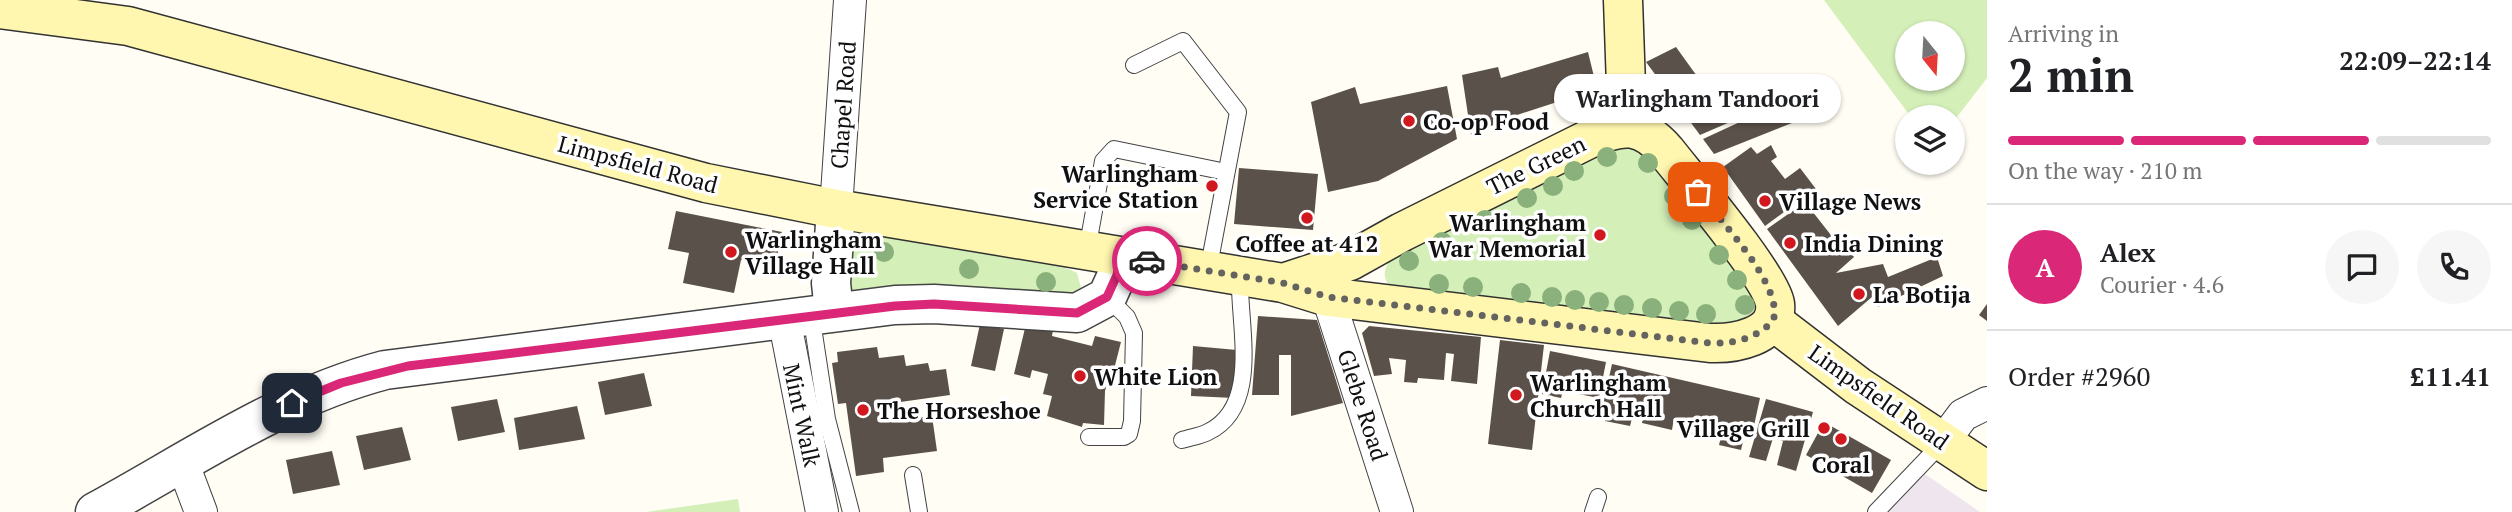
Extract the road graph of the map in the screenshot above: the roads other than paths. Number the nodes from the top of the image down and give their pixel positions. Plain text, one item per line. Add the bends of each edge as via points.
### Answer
1 (850, 0) edge
2 (1623, 0) edge
3 (0, 9) edge
4 (129, 13) edge
5 (1135, 65) dead end
6 (1631, 128) junction
7 (1226, 172) junction
8 (836, 209) junction
9 (1374, 249) junction
10 (1104, 254) junction
11 (1224, 274) junction
12 (1283, 283) junction
13 (1107, 297) junction
14 (1328, 297) junction
15 (1380, 303) junction
16 (810, 314) junction
17 (1773, 321) junction
18 (1987, 403) edge
19 (1089, 438) dead end
20 (1182, 440) dead end
21 (1942, 443) junction
22 (183, 464) junction
23 (1987, 471) edge
24 (913, 475) dead end
25 (95, 512) edge
26 (201, 512) edge
27 (822, 512) edge
28 (851, 512) edge
29 (919, 512) edge
30 (1397, 512) edge
31 (1877, 512) edge

1 - 8 street, Chapel Road
2 - 6 main road
3 - 4 main road, Limpsfield Road
4 - 8 main road, Limpsfield Road via 706,183
5 - 7 lane via 1183,41 1238,112
6 - 9 main road, The Green via 1591,138
6 - 17 main road via 1658,141 1761,274 1774,298
7 - 10 lane via 1114,149 1103,161
7 - 11 lane
8 - 10 main road, Limpsfield Road
8 - 16 street via 831,283
9 - 12 main road, Limpsfield Road via 1335,268
9 - 15 main road via 1369,279
10 - 11 main road, Limpsfield Road
10 - 13 street via 1117,275
11 - 12 main road, Limpsfield Road
11 - 20 lane via 1239,314 1245,359 1237,403 1210,431
12 - 14 main road, Limpsfield Road
13 - 16 street via 1077,313 925,304
13 - 19 lane via 1127,317 1134,333 1132,421 1124,437
14 - 15 main road, Limpsfield Road
14 - 30 street, Glebe Road
15 - 17 main road via 1710,343 1746,338
16 - 22 street via 386,370 316,392
16 - 27 street, Mint Walk
16 - 28 lane via 827,419
17 - 21 main road, Limpsfield Road
18 - 21 street via 1963,415
21 - 23 main road, Limpsfield Road
21 - 31 lane
22 - 25 street
22 - 26 street
24 - 29 lane

